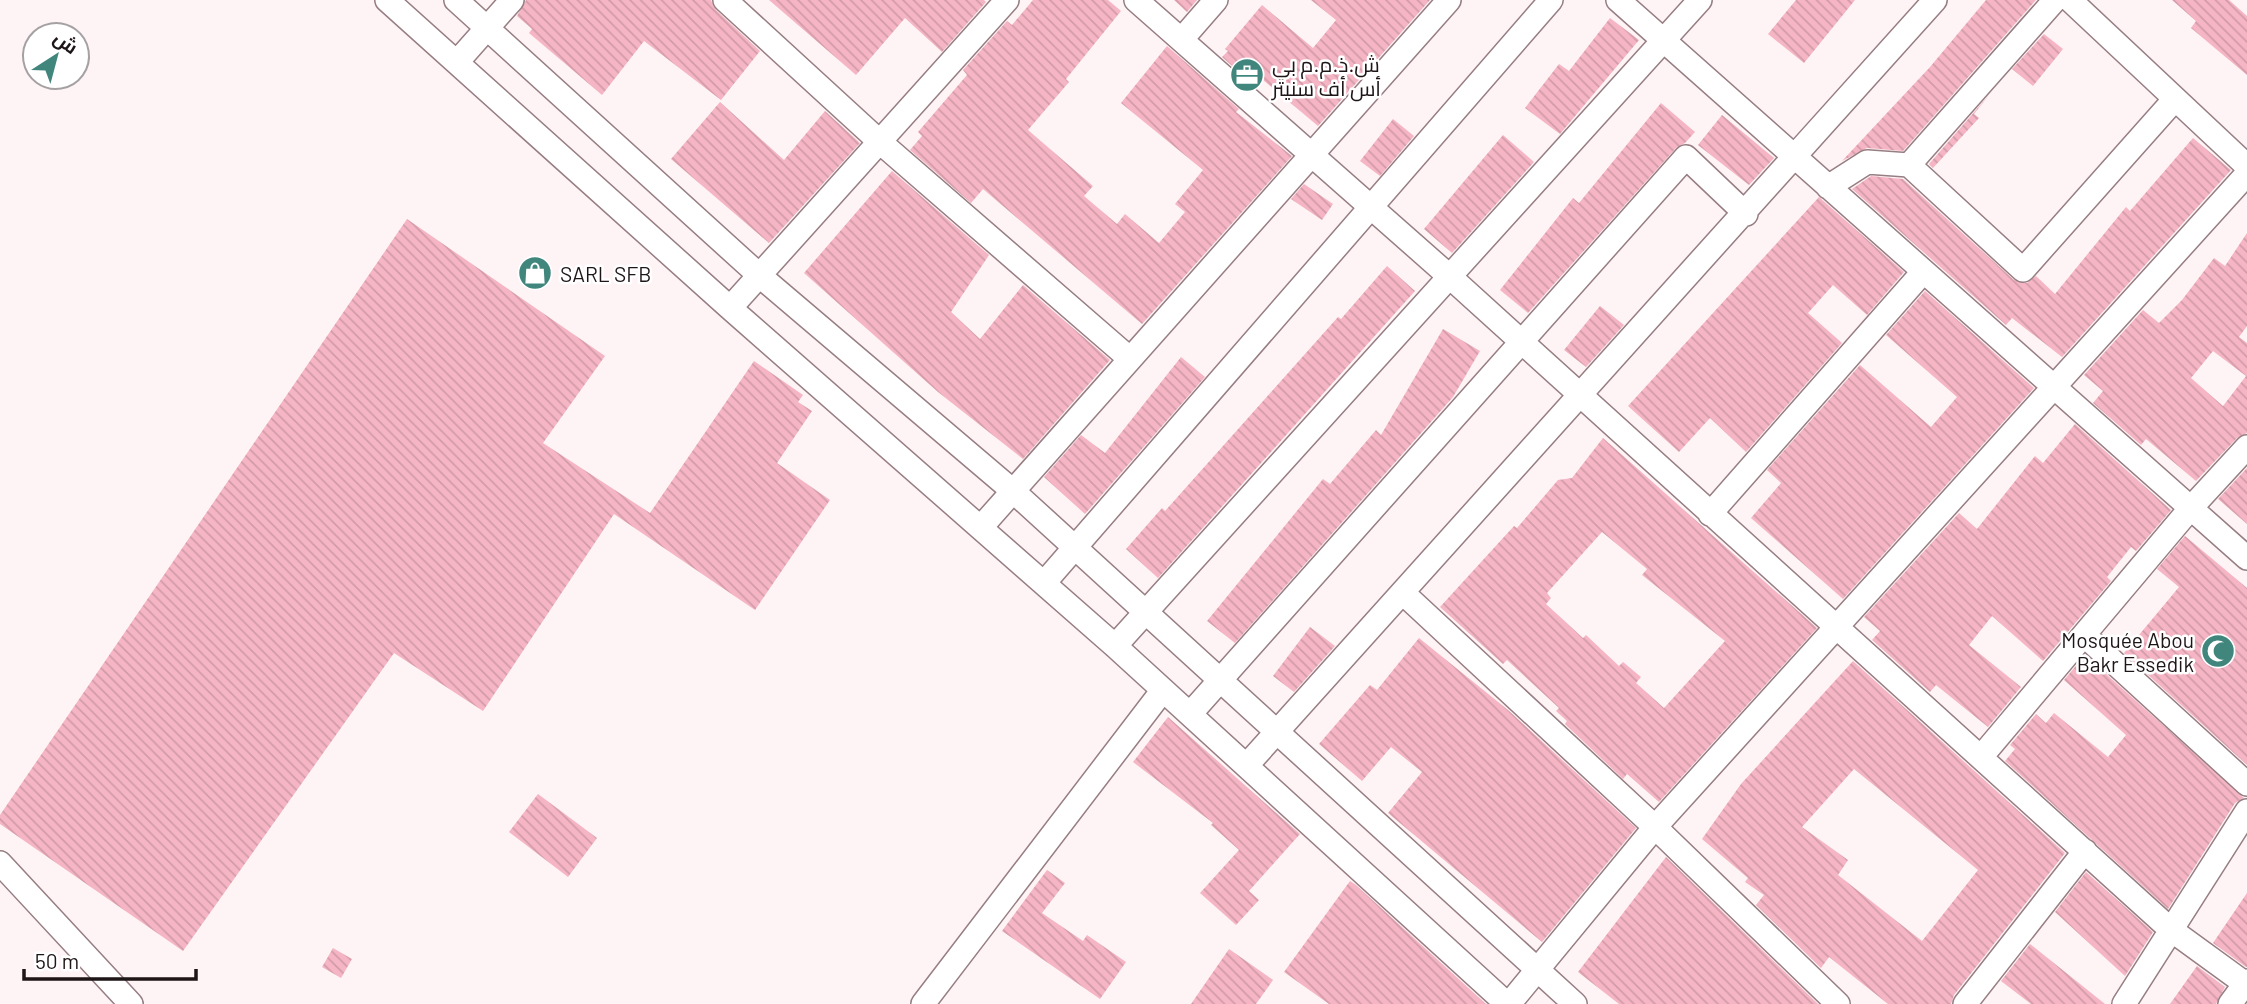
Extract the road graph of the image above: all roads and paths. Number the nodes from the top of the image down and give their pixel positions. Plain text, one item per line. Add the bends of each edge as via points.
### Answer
1 (387, 0) edge
2 (456, 0) edge
3 (512, 0) edge
4 (725, 0) edge
5 (1007, 0) edge
6 (1136, 0) edge
7 (1216, 0) edge
8 (1449, 0) edge
9 (1551, 0) edge
10 (1618, 0) edge
11 (1700, 0) edge
12 (1935, 0) edge
13 (2055, 0) edge
14 (2070, 0) edge
15 (487, 28) junction
16 (1182, 38) junction
17 (1662, 39) junction
18 (457, 62) junction
19 (2175, 99) junction
20 (880, 142) junction
21 (1312, 154) junction
22 (1795, 158) junction
23 (1909, 165) junction
24 (2247, 166) edge
25 (2247, 174) edge
26 (1828, 187) junction
27 (1372, 207) junction
28 (1746, 214) junction
29 (1923, 272) junction
30 (760, 276) junction
31 (1449, 276) junction
32 (730, 308) junction
33 (1524, 343) junction
34 (1129, 358) junction
35 (2052, 388) junction
36 (1582, 396) junction
37 (2247, 447) edge
38 (1013, 491) junction
39 (2189, 510) junction
40 (1710, 514) junction
41 (982, 526) junction
42 (1075, 549) junction
43 (2247, 558) edge
44 (1044, 583) junction
45 (1403, 593) junction
46 (1146, 611) junction
47 (1835, 625) junction
48 (2084, 635) junction
49 (1115, 646) junction
50 (1221, 680) junction
51 (1163, 690) junction
52 (1190, 714) junction
53 (1278, 731) junction
54 (1981, 757) junction
55 (1247, 765) junction
56 (2247, 784) edge
57 (2247, 811) edge
58 (1655, 827) junction
59 (2085, 851) junction
60 (0, 863) edge
61 (2171, 929) junction
62 (1538, 969) junction
63 (2246, 984) edge
64 (131, 1004) edge
65 (923, 1004) edge
66 (1508, 1004) edge
67 (1575, 1004) edge
68 (1838, 1004) edge
69 (1965, 1004) edge
70 (2124, 1004) edge
71 (2230, 1004) edge

1 - 18 street
2 - 15 street
3 - 15 street
4 - 20 street
5 - 20 street
6 - 16 street
7 - 16 street
8 - 21 street
9 - 27 street
10 - 17 street
11 - 17 street
12 - 22 street
13 - 23 street
14 - 19 street
15 - 18 street
15 - 30 street
16 - 21 street
17 - 22 street
17 - 31 street
18 - 32 street
19 - 23 street via 2023,270
19 - 24 street
20 - 30 street
20 - 34 street
21 - 27 street
21 - 34 street
22 - 26 street
22 - 28 street
23 - 26 street via 1867,162
25 - 35 street
26 - 29 street
27 - 31 street
27 - 42 street
28 - 33 street via 1686,157
28 - 36 street
29 - 35 street
29 - 40 street
30 - 32 street
30 - 38 street
31 - 33 street
31 - 46 street
32 - 41 street
33 - 36 street
33 - 50 street
34 - 38 street
35 - 39 street
35 - 47 street
36 - 40 street
36 - 45 street
37 - 39 street
38 - 41 street
38 - 42 street
39 - 43 street
39 - 48 street
40 - 47 street
41 - 44 street
42 - 44 street
42 - 46 street
44 - 49 street
45 - 53 street
45 - 58 street
46 - 49 street
46 - 50 street
47 - 54 street
47 - 58 street
48 - 54 street
48 - 56 street
49 - 51 street
50 - 52 street
50 - 53 street
51 - 52 street
51 - 65 street
52 - 55 street
53 - 55 street
53 - 62 street
54 - 59 street
55 - 66 street
57 - 61 street
58 - 62 street
58 - 68 street
59 - 61 street
59 - 69 street
60 - 64 street
61 - 63 street
61 - 70 street
62 - 66 street
62 - 67 street
63 - 71 street

